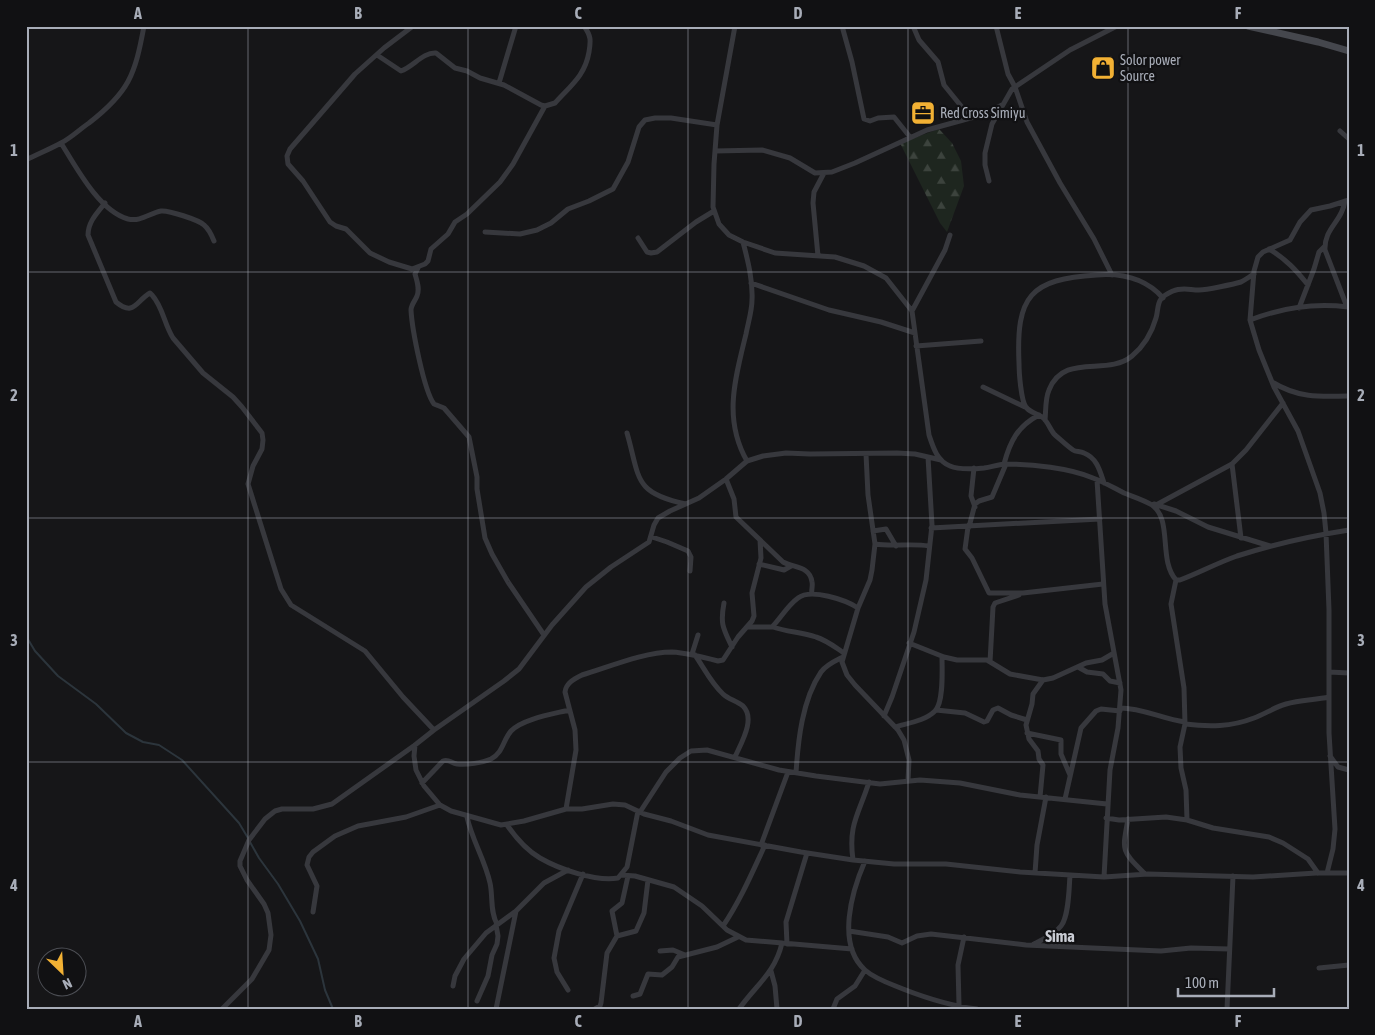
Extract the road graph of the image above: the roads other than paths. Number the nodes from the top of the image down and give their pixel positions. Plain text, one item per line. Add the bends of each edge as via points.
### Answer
1 (144, 26) edge
2 (413, 26) edge
3 (516, 26) edge
4 (584, 26) edge
5 (735, 26) edge
6 (842, 26) edge
7 (913, 26) edge
8 (996, 26) edge
9 (1117, 26) edge
10 (1248, 26) edge
11 (1349, 51) edge
12 (377, 55) junction
13 (499, 83) junction
14 (1015, 87) junction
15 (1002, 105) junction
16 (545, 106) junction
17 (970, 117) junction
18 (717, 125) junction
19 (1340, 131) dead end
20 (910, 137) junction
21 (1349, 139) edge
22 (62, 143) junction
23 (715, 151) junction
24 (26, 160) edge
25 (824, 173) junction
26 (989, 182) dead end
27 (1347, 200) edge
28 (105, 203) junction
29 (714, 211) junction
30 (485, 232) dead end
31 (950, 235) dead end
32 (638, 238) dead end
33 (214, 241) dead end
34 (743, 242) junction
35 (1325, 245) junction
36 (1269, 249) junction
37 (818, 256) junction
38 (418, 268) junction
39 (1254, 274) junction
40 (1112, 275) junction
41 (751, 283) junction
42 (1308, 285) junction
43 (1163, 298) junction
44 (1348, 307) edge
45 (1300, 308) junction
46 (912, 311) junction
47 (1250, 320) junction
48 (915, 333) junction
49 (981, 341) dead end
50 (916, 346) junction
51 (1272, 382) junction
52 (984, 387) dead end
53 (1349, 396) edge
54 (1283, 403) junction
55 (1025, 407) junction
56 (1039, 415) junction
57 (1045, 420) junction
58 (628, 432) dead end
59 (866, 454) junction
60 (928, 457) junction
61 (941, 460) junction
62 (747, 461) junction
63 (1005, 464) junction
64 (1232, 464) junction
65 (974, 468) junction
66 (726, 479) junction
67 (1097, 480) junction
68 (1104, 483) junction
69 (1149, 503) junction
70 (687, 504) junction
71 (1156, 505) junction
72 (975, 506) junction
73 (1100, 519) junction
74 (968, 527) junction
75 (931, 528) junction
76 (1349, 530) edge
77 (873, 531) junction
78 (1326, 533) junction
79 (652, 537) junction
80 (1241, 538) junction
81 (760, 540) junction
82 (875, 544) junction
83 (896, 546) junction
84 (929, 546) junction
85 (1270, 546) junction
86 (759, 564) junction
87 (791, 566) junction
88 (690, 571) dead end
89 (1176, 580) junction
90 (1103, 584) junction
91 (1024, 593) junction
92 (812, 594) junction
93 (724, 603) dead end
94 (858, 608) junction
95 (773, 626) junction
96 (747, 627) junction
97 (544, 635) junction
98 (698, 635) dead end
99 (909, 643) junction
100 (732, 647) junction
101 (1114, 653) junction
102 (693, 655) junction
103 (844, 655) junction
104 (942, 657) junction
105 (990, 662) junction
106 (1078, 667) junction
107 (1329, 672) junction
108 (1349, 673) edge
109 (1042, 680) junction
110 (1120, 683) junction
111 (1329, 697) junction
112 (1120, 709) junction
113 (569, 710) junction
114 (936, 710) junction
115 (884, 716) junction
116 (1027, 720) junction
117 (1185, 723) junction
118 (895, 727) junction
119 (434, 730) junction
120 (1026, 733) junction
121 (415, 745) junction
122 (1330, 756) junction
123 (735, 757) junction
124 (1349, 770) edge
125 (788, 772) junction
126 (796, 773) junction
127 (1070, 775) junction
128 (908, 781) junction
129 (422, 782) junction
130 (869, 782) junction
131 (1043, 797) junction
132 (1065, 799) junction
133 (1107, 804) junction
134 (440, 806) junction
135 (566, 809) junction
136 (639, 812) junction
137 (467, 816) junction
138 (1106, 818) junction
139 (1128, 818) junction
140 (1187, 820) junction
141 (507, 825) junction
142 (763, 845) junction
143 (806, 853) junction
144 (852, 860) junction
145 (866, 861) junction
146 (568, 870) junction
147 (1035, 873) junction
148 (1318, 873) junction
149 (1327, 873) junction
150 (1349, 873) edge
151 (584, 874) junction
152 (1145, 874) junction
153 (622, 875) junction
154 (1070, 875) junction
155 (628, 876) junction
156 (1233, 876) junction
157 (1104, 877) junction
158 (648, 880) junction
159 (516, 911) junction
160 (314, 912) dead end
161 (497, 925) junction
162 (723, 926) junction
163 (849, 931) junction
164 (617, 936) junction
165 (738, 936) junction
166 (964, 937) junction
167 (784, 943) junction
168 (1034, 945) junction
169 (852, 949) junction
170 (1229, 949) junction
171 (660, 951) dead end
172 (685, 955) junction
173 (1349, 966) edge
174 (1319, 968) dead end
175 (865, 970) junction
176 (771, 971) junction
177 (453, 986) dead end
178 (568, 990) dead end
179 (633, 996) dead end
180 (477, 1001) dead end
181 (961, 1007) edge
182 (222, 1009) edge
183 (496, 1009) edge
184 (595, 1009) edge
185 (739, 1009) edge
186 (777, 1009) edge
187 (833, 1009) edge
188 (977, 1009) edge
189 (1227, 1009) edge

1 - 22 street via 138,59 122,92 112,104
2 - 12 street
3 - 13 street
4 - 16 street via 591,40 582,74 555,103
5 - 18 street
6 - 20 street via 864,118 870,121 894,117
7 - 17 street via 919,40 938,62 944,85
8 - 14 street via 1008,74
9 - 14 street via 1070,50
10 - 11 main road
12 - 13 street via 400,71 432,52 455,68
12 - 38 street via 355,74 290,149 288,164 330,222 346,229 370,252 389,262
13 - 16 street
14 - 15 street
14 - 40 street via 1037,142
15 - 17 street
15 - 26 street via 992,124 985,153
16 - 38 street via 500,182 455,222 448,234 431,249 428,261
17 - 20 street
18 - 23 street
18 - 30 street via 671,118 645,120 639,126 628,162 613,189 568,209 537,230 520,234
19 - 21 street
20 - 25 street via 855,163
22 - 24 street
22 - 28 street via 82,178
23 - 25 street via 762,150 790,158 815,173
23 - 29 street
25 - 37 street via 814,192 813,203
27 - 35 street via 1327,234
27 - 36 street via 1311,210 1290,240
28 - 33 street via 129,219 162,211 198,221
28 - 119 street via 93,218 88,235 116,302 128,309 152,294 173,338 203,373 242,406 262,433 262,449 248,484 281,589 291,604 305,615 365,651
29 - 32 street via 657,252 647,252
29 - 34 street via 729,236
31 - 46 street via 946,250
34 - 37 street via 775,254
34 - 41 street
35 - 42 street via 1319,252
35 - 44 street
36 - 39 street via 1258,257
36 - 42 street via 1293,266
37 - 46 street via 835,257 876,272 886,278
38 - 97 street via 415,274 418,295 412,305 414,339 428,391 434,404 444,408 468,437 485,538 508,582
39 - 43 street via 1241,282 1206,289 1177,289
39 - 47 street
40 - 43 street via 1142,281
40 - 55 street via 1075,277 1046,284 1026,302 1018,337
41 - 48 street via 829,310
41 - 62 street via 752,306 732,413 735,435
42 - 45 street
43 - 57 street via 1151,332 1133,355 1108,365 1067,370 1054,380 1048,391
44 - 45 street
45 - 47 street
46 - 48 street
47 - 51 street
48 - 50 street
49 - 50 street
50 - 61 street via 929,435
51 - 53 street via 1299,395
51 - 54 street
52 - 55 street
54 - 64 street
54 - 78 street via 1298,431 1320,493
55 - 56 street
56 - 57 street
56 - 63 street via 1018,431
57 - 68 street via 1072,449 1093,459
58 - 70 street via 641,482 666,500
59 - 60 street
59 - 62 street via 786,453
59 - 77 street
60 - 61 street
60 - 75 street
61 - 65 street via 949,466
62 - 66 street
63 - 65 street
63 - 67 street via 1033,464
63 - 72 street via 992,497 979,501
64 - 71 street
64 - 80 street
65 - 72 street via 971,496
66 - 70 street
66 - 81 street via 734,499 736,517
67 - 68 street
67 - 73 street
68 - 69 street
69 - 71 street
69 - 89 street via 1162,516 1168,566
70 - 79 street via 658,518
71 - 80 street
72 - 74 street
73 - 74 street
73 - 90 street
74 - 75 street
74 - 91 street via 965,549 989,593
75 - 84 street
76 - 78 street
77 - 82 street
77 - 83 street via 886,529
78 - 85 street
78 - 107 street
79 - 88 street via 688,551
79 - 97 street via 644,547 586,587
80 - 85 street
81 - 86 street
81 - 87 street
82 - 83 street
82 - 94 street via 870,580
83 - 84 street
84 - 99 street via 924,588
85 - 89 street
86 - 87 street via 780,570
86 - 96 street via 752,593 754,616
87 - 92 street via 802,568 809,574
89 - 117 street via 1171,604 1184,688
90 - 91 street
90 - 101 street
91 - 105 street via 995,603
92 - 94 street via 842,599
92 - 95 street via 799,596
93 - 100 street via 722,627
94 - 103 street
95 - 96 street
95 - 103 street via 823,639
96 - 100 street
97 - 119 street via 519,669
98 - 102 street
99 - 104 street
99 - 115 street
100 - 102 street via 723,660
101 - 106 street
101 - 110 street
102 - 113 street via 670,652 650,655 582,675 565,687
102 - 123 street via 724,695 742,705 747,712 748,721
103 - 115 street via 842,662 847,675
103 - 126 street via 821,671 814,686 806,707
104 - 105 street
104 - 114 street via 940,699
105 - 109 street via 1010,674
106 - 109 street
106 - 110 street
107 - 108 street
107 - 111 street
109 - 116 street via 1033,694
110 - 112 street
111 - 117 street via 1286,704 1256,718 1226,726
111 - 122 street
112 - 117 street via 1140,710
112 - 127 street via 1101,709 1085,722 1079,734
112 - 133 street
113 - 129 street via 516,727 500,752 490,759 464,764 445,760
113 - 135 street via 576,750
114 - 116 street via 965,713 984,722 998,708
114 - 118 street via 924,718
115 - 118 street
116 - 120 street
117 - 140 street via 1180,747
118 - 128 street via 907,749
119 - 121 street
120 - 127 street via 1061,740 1061,754
120 - 131 street via 1043,765
121 - 129 street via 415,766
121 - 182 street via 332,804 275,811 256,830 242,854 240,866 268,913 269,950 252,979
122 - 124 street via 1338,767
122 - 149 street via 1335,829
123 - 125 street
123 - 136 street via 708,750 691,751 666,772
125 - 126 street
125 - 142 street
126 - 130 street
127 - 132 street
128 - 130 street
128 - 131 street via 960,783
129 - 134 street
130 - 144 street via 853,822
131 - 132 street
131 - 147 street
132 - 133 street
133 - 138 street
134 - 137 street
134 - 160 street via 406,817 358,826 335,836 313,852 307,865 317,886
135 - 136 street via 613,804
135 - 141 street
136 - 142 street via 708,835
136 - 153 street via 627,867
137 - 141 street
137 - 161 street via 490,881
138 - 139 street
138 - 157 street
139 - 140 street
139 - 152 street via 1125,852
140 - 148 street via 1213,828 1269,837 1308,859
141 - 146 street via 532,853
142 - 143 street
142 - 162 street via 740,898
143 - 144 street
143 - 167 street via 786,922
144 - 145 street
145 - 147 street via 946,864
145 - 163 street via 854,892
146 - 151 street
146 - 159 street via 544,884
147 - 154 street
148 - 149 street
148 - 156 street
149 - 150 street
151 - 153 street via 609,880
151 - 178 street via 559,931 554,958 557,972
152 - 156 street
152 - 157 street
153 - 155 street
154 - 157 street
154 - 168 street via 1061,926
155 - 158 street
155 - 164 street via 622,903 612,911
156 - 170 street
158 - 162 street via 678,889
158 - 164 street via 644,913 636,931
159 - 161 street
159 - 183 street
161 - 177 street via 464,959
161 - 180 street via 497,944
162 - 165 street
163 - 166 street via 888,937 902,943 931,934
163 - 169 street
164 - 184 street via 607,953 601,1004
165 - 167 street via 746,940
165 - 172 street via 716,947
166 - 168 street
166 - 181 street via 958,965
167 - 169 street
167 - 176 street
168 - 170 street via 1142,951
169 - 175 street
170 - 189 street
171 - 172 street via 673,950
172 - 179 street via 678,957 662,975 648,974 640,994
173 - 174 street
175 - 181 street via 928,999
175 - 187 street via 855,986 837,999
176 - 185 street
176 - 186 street
181 - 188 street

